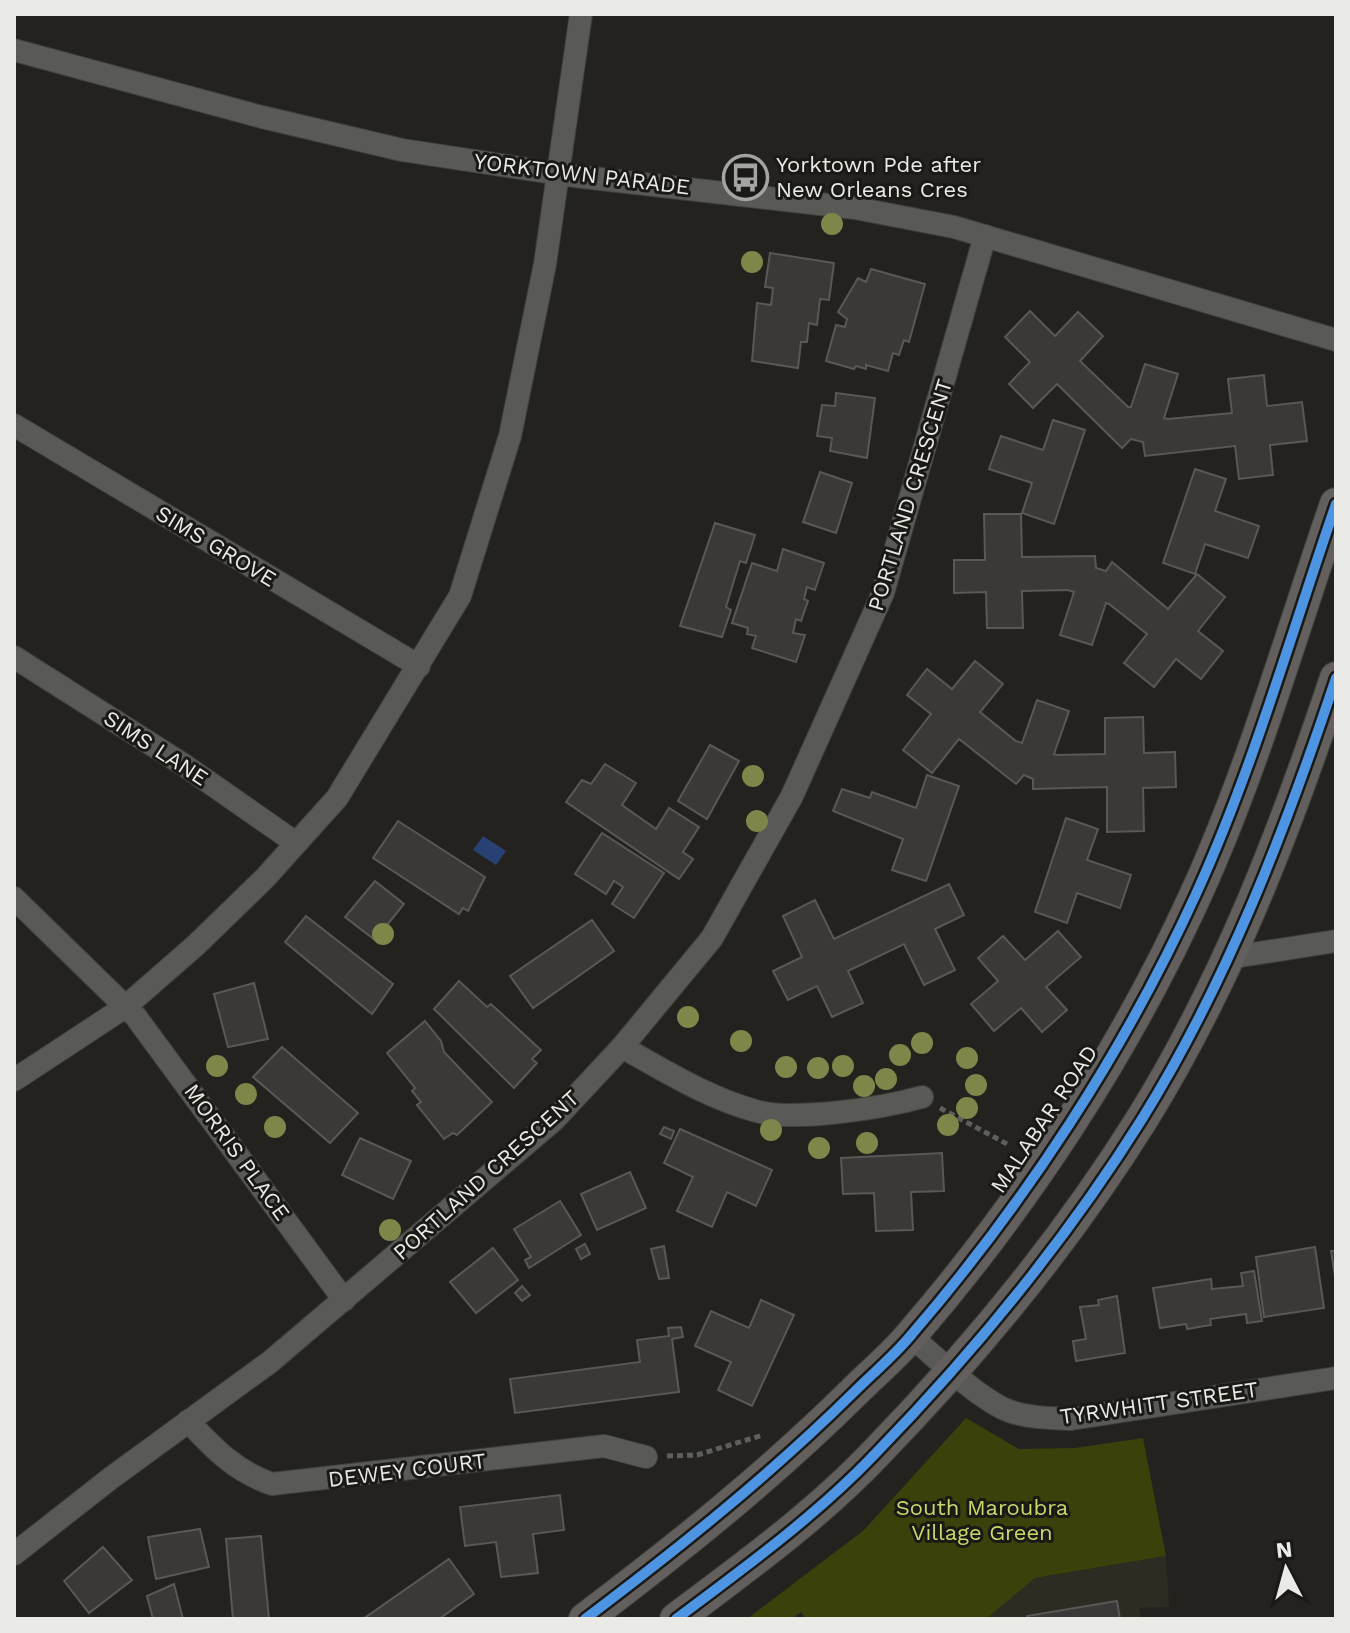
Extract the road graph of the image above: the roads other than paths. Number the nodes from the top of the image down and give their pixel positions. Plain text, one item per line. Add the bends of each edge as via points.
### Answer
1 (581, 14) edge
2 (14, 50) edge
3 (556, 173) junction
4 (985, 236) junction
5 (1336, 340) edge
6 (14, 425) edge
7 (1336, 504) edge
8 (14, 657) edge
9 (419, 666) junction
10 (1336, 678) edge
11 (296, 843) junction
12 (14, 898) edge
13 (1336, 941) edge
14 (1227, 958) junction
15 (125, 1007) junction
16 (622, 1047) junction
17 (14, 1080) edge
18 (922, 1097) road end
19 (344, 1300) junction
20 (911, 1336) junction
21 (950, 1370) junction
22 (1336, 1378) edge
23 (188, 1421) junction
24 (646, 1457) road end
25 (14, 1554) edge
26 (585, 1619) edge
27 (676, 1619) edge

1 - 3 street
2 - 3 street, YORKTOWN PARADE via 343,137
3 - 4 street, YORKTOWN PARADE via 855,208
3 - 9 street via 545,264 510,436 460,596
4 - 5 street, YORKTOWN PARADE
4 - 16 street, PORTLAND CRESCENT via 876,608 792,796 712,938
6 - 9 street, SIMS GROVE
7 - 20 main road, MALABAR ROAD via 1196,895 1113,1053 1052,1149
8 - 11 street, SIMS LANE
9 - 11 street via 337,798
10 - 14 main road via 1265,876
11 - 15 street via 196,945
12 - 15 street, MORRIS PLACE
13 - 14 street
14 - 21 main road via 1134,1131 1073,1221
15 - 17 street
15 - 19 street, MORRIS PLACE via 182,1076
16 - 18 street via 700,1090 759,1112 821,1113
16 - 19 street, PORTLAND CRESCENT via 554,1120
19 - 23 street, PORTLAND CRESCENT
20 - 21 street, TYRWHITT STREET
20 - 26 main road, MALABAR ROAD via 792,1453
21 - 22 street, TYRWHITT STREET via 1006,1410 1071,1419
21 - 27 main road via 874,1455 758,1558
23 - 24 street, DEWEY COURT via 226,1461 245,1475 272,1484 604,1446
23 - 25 street, PORTLAND CRESCENT

